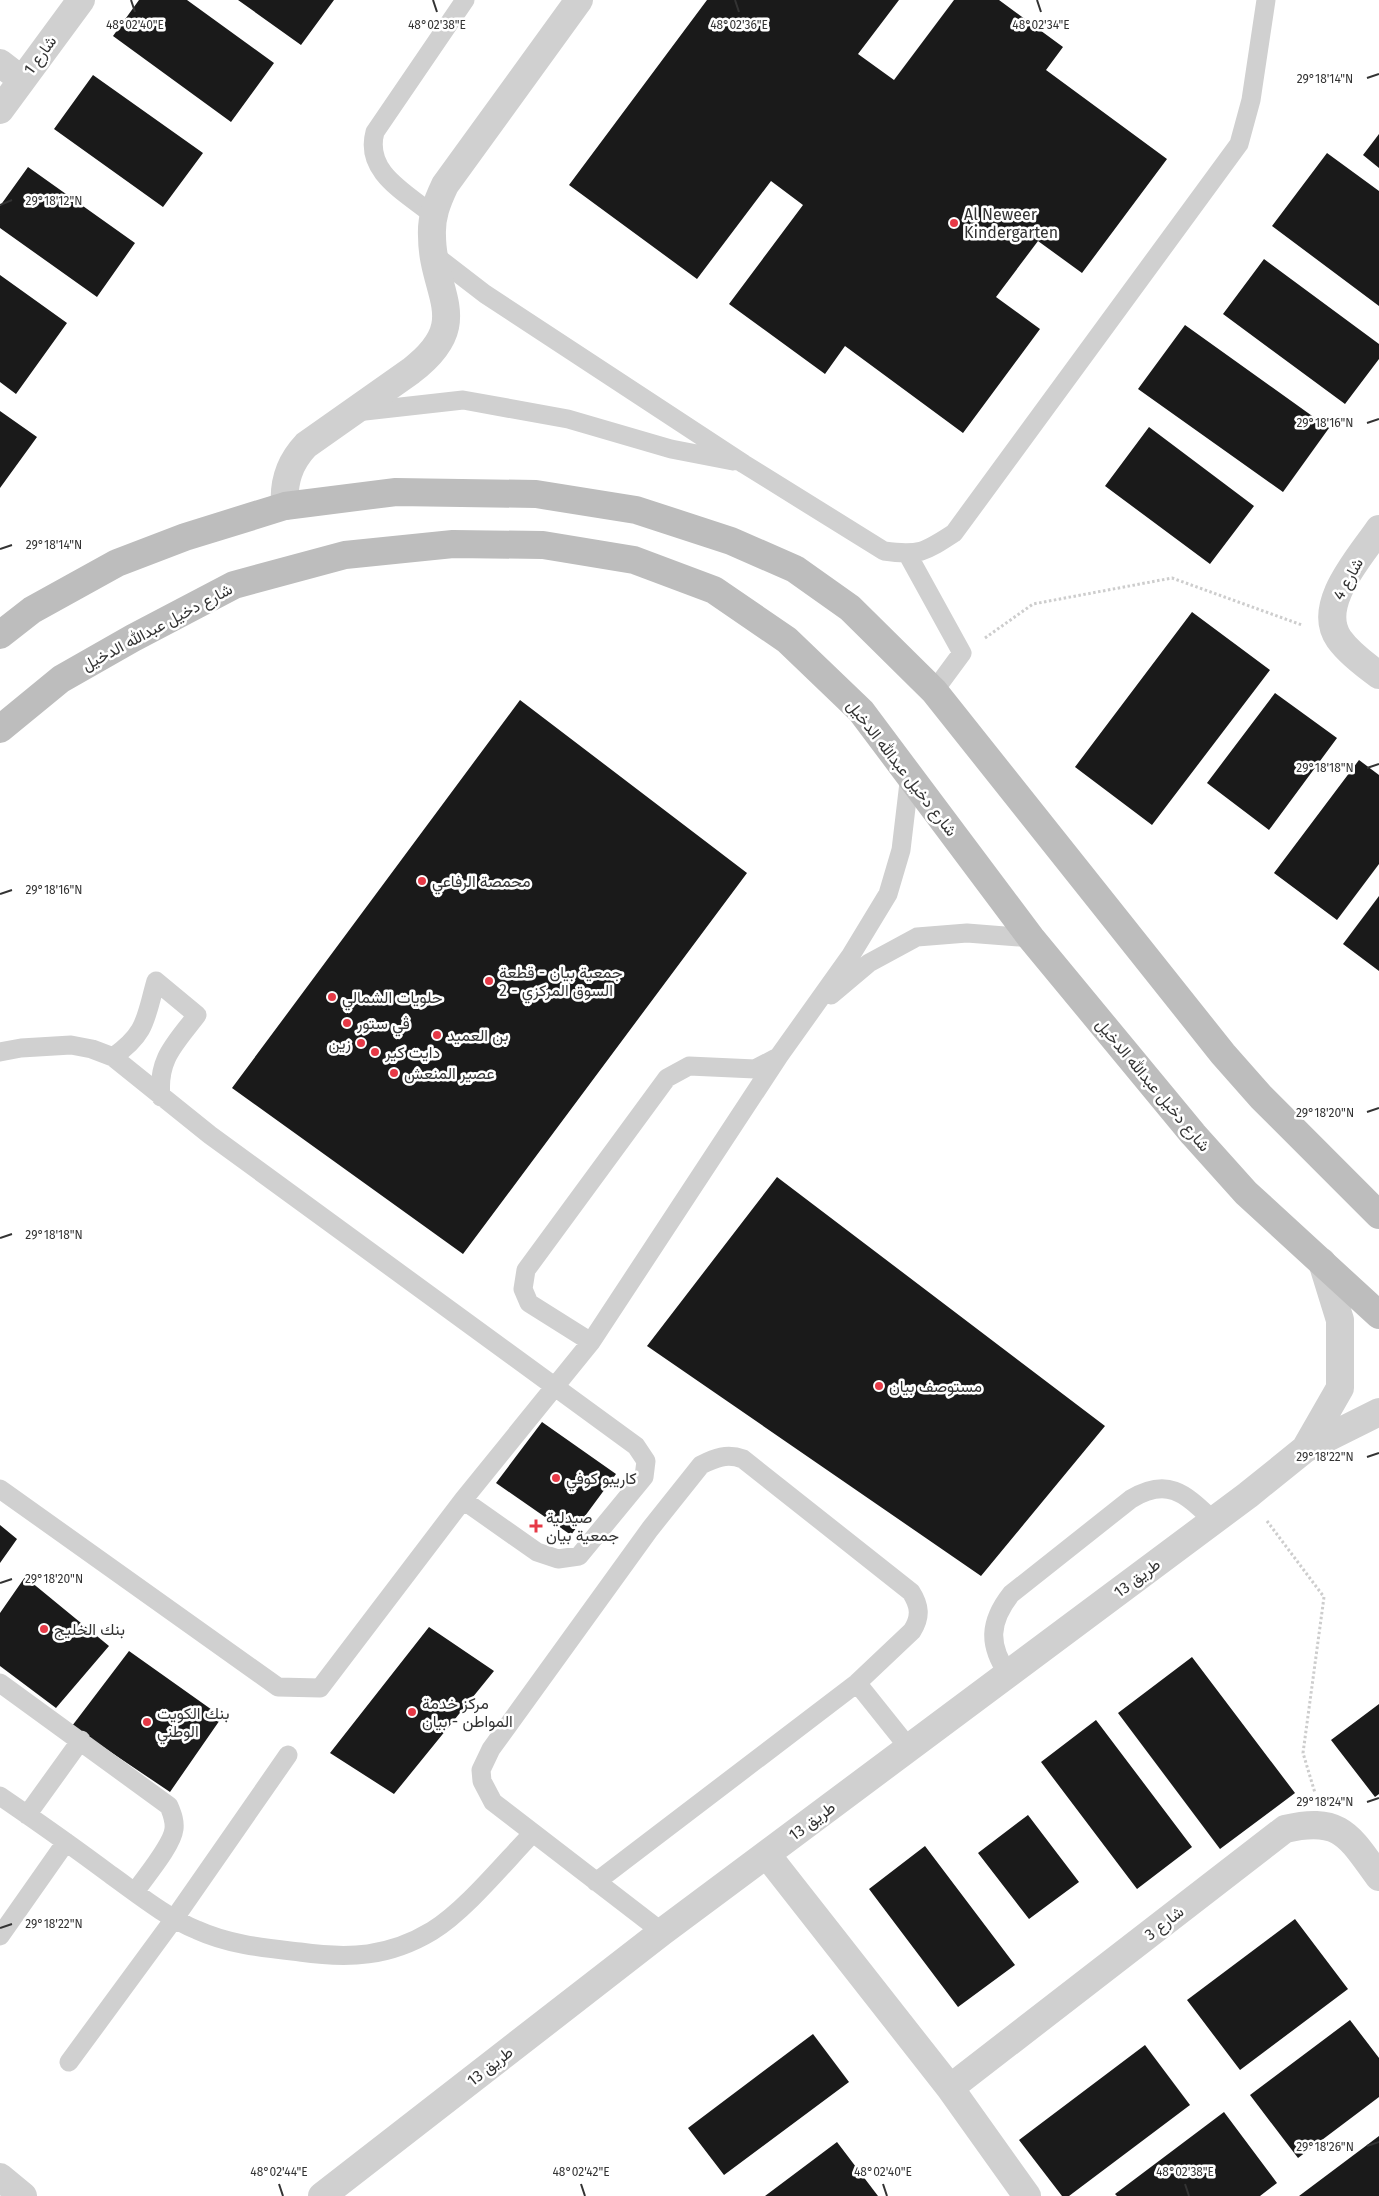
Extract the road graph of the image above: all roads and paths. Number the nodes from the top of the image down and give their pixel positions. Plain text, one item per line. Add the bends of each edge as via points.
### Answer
1 (81, 0) edge
2 (466, 0) edge
3 (579, 0) edge
4 (1266, 0) edge
5 (0, 63) edge
6 (22, 80) junction
7 (0, 110) edge
8 (433, 215) junction
9 (433, 254) junction
10 (352, 412) junction
11 (744, 464) junction
12 (285, 506) junction
13 (1379, 529) edge
14 (908, 555) junction
15 (0, 635) edge
16 (1338, 638) junction
17 (962, 653) junction
18 (1379, 675) edge
19 (934, 691) junction
20 (0, 729) edge
21 (910, 774) junction
22 (1031, 938) junction
23 (812, 1010) junction
24 (0, 1052) edge
25 (779, 1056) junction
26 (113, 1057) junction
27 (161, 1098) junction
28 (1379, 1215) edge
29 (1322, 1262) junction
30 (1379, 1315) edge
31 (592, 1342) junction
32 (557, 1387) junction
33 (1379, 1412) edge
34 (1305, 1449) junction
35 (0, 1489) edge
36 (1248, 1495) junction
37 (463, 1500) junction
38 (1214, 1521) junction
39 (1008, 1674) junction
40 (0, 1683) edge
41 (857, 1683) junction
42 (81, 1740) junction
43 (909, 1748) junction
44 (288, 1755) dead end
45 (0, 1796) edge
46 (27, 1815) junction
47 (1325, 1825) junction
48 (532, 1834) junction
49 (66, 1842) junction
50 (768, 1855) junction
51 (1379, 1877) edge
52 (596, 1882) junction
53 (135, 1892) junction
54 (174, 1919) junction
55 (662, 1932) junction
56 (0, 1936) edge
57 (69, 2062) dead end
58 (950, 2088) junction
59 (0, 2177) edge
60 (23, 2196) edge
61 (322, 2196) edge
62 (1027, 2196) edge

1 - 6 street, شارع 1
2 - 8 lane via 375,132 372,144 374,160 383,174
3 - 8 street via 445,185
4 - 14 lane via 1251,100 1239,144 954,533 929,549
5 - 6 street
6 - 7 street, شارع 1
8 - 9 street
9 - 10 street via 447,310 441,336 424,361
9 - 11 lane via 485,294
10 - 11 lane via 463,400 568,419 672,449
10 - 12 street via 297,455 286,479
11 - 14 lane via 884,552
12 - 15 street via 185,537 117,564 32,610
12 - 19 street via 396,492 536,494 636,510 731,541 795,570 850,608
13 - 16 street, شارع 4 via 1336,595 1332,610
14 - 17 lane
16 - 17 path via 1172,578 1033,604
16 - 18 street
17 - 19 lane
19 - 28 street via 1222,1054
20 - 21 street, شارع دخيل عبدالله الدخيل via 61,680 132,638 234,585 345,555 453,544 543,545 634,560 714,590 788,640 861,710
21 - 22 street, شارع دخيل عبدالله الدخيل
21 - 23 lane via 901,850 888,894
22 - 23 lane via 968,933 917,937 869,964
22 - 29 street, شارع دخيل عبدالله الدخيل via 1187,1127 1233,1178
23 - 25 lane
24 - 26 lane via 70,1045
25 - 31 lane
25 - 31 lane via 755,1069 689,1066 667,1078 526,1270 523,1289 529,1303
26 - 27 lane
26 - 27 lane via 131,1044 141,1030 156,981 196,1015 164,1061 159,1080
27 - 32 lane via 486,1339
29 - 30 street, شارع دخيل عبدالله الدخيل
29 - 34 street, طريق 13 via 1340,1320 1340,1388
31 - 32 lane
32 - 37 lane
32 - 37 lane via 636,1446 646,1461 644,1477 579,1556 558,1559 536,1552
33 - 34 street, طريق 13
34 - 36 street, طريق 13
35 - 37 lane via 278,1687 320,1688
36 - 38 street, طريق 13
36 - 47 path via 1324,1596 1303,1753
38 - 39 street, طريق 13
38 - 39 lane via 1178,1491 1161,1488 1145,1491 1131,1499 1012,1594 1000,1608 994,1625 993,1643 998,1660
39 - 43 street, طريق 13
40 - 42 lane
41 - 43 lane
41 - 48 lane via 912,1631 919,1612 911,1592 743,1459 735,1456 714,1458 700,1465 650,1529 486,1759 482,1770 486,1793 492,1802
41 - 52 lane
42 - 46 lane
42 - 53 lane via 160,1798 169,1806 174,1818 174,1831 169,1842
43 - 50 street, طريق 13
44 - 54 lane
45 - 46 lane
46 - 49 lane
47 - 51 street via 1353,1842
47 - 58 street, شارع 3 via 1308,1824 1286,1829
48 - 52 lane
48 - 54 lane via 453,1915 426,1935 387,1951 336,1957 250,1946 224,1940
49 - 53 lane
49 - 56 lane
50 - 55 street, طريق 13
50 - 58 street
52 - 55 lane
53 - 54 lane
54 - 57 lane
55 - 61 street, طريق 13
58 - 62 street
59 - 60 street

